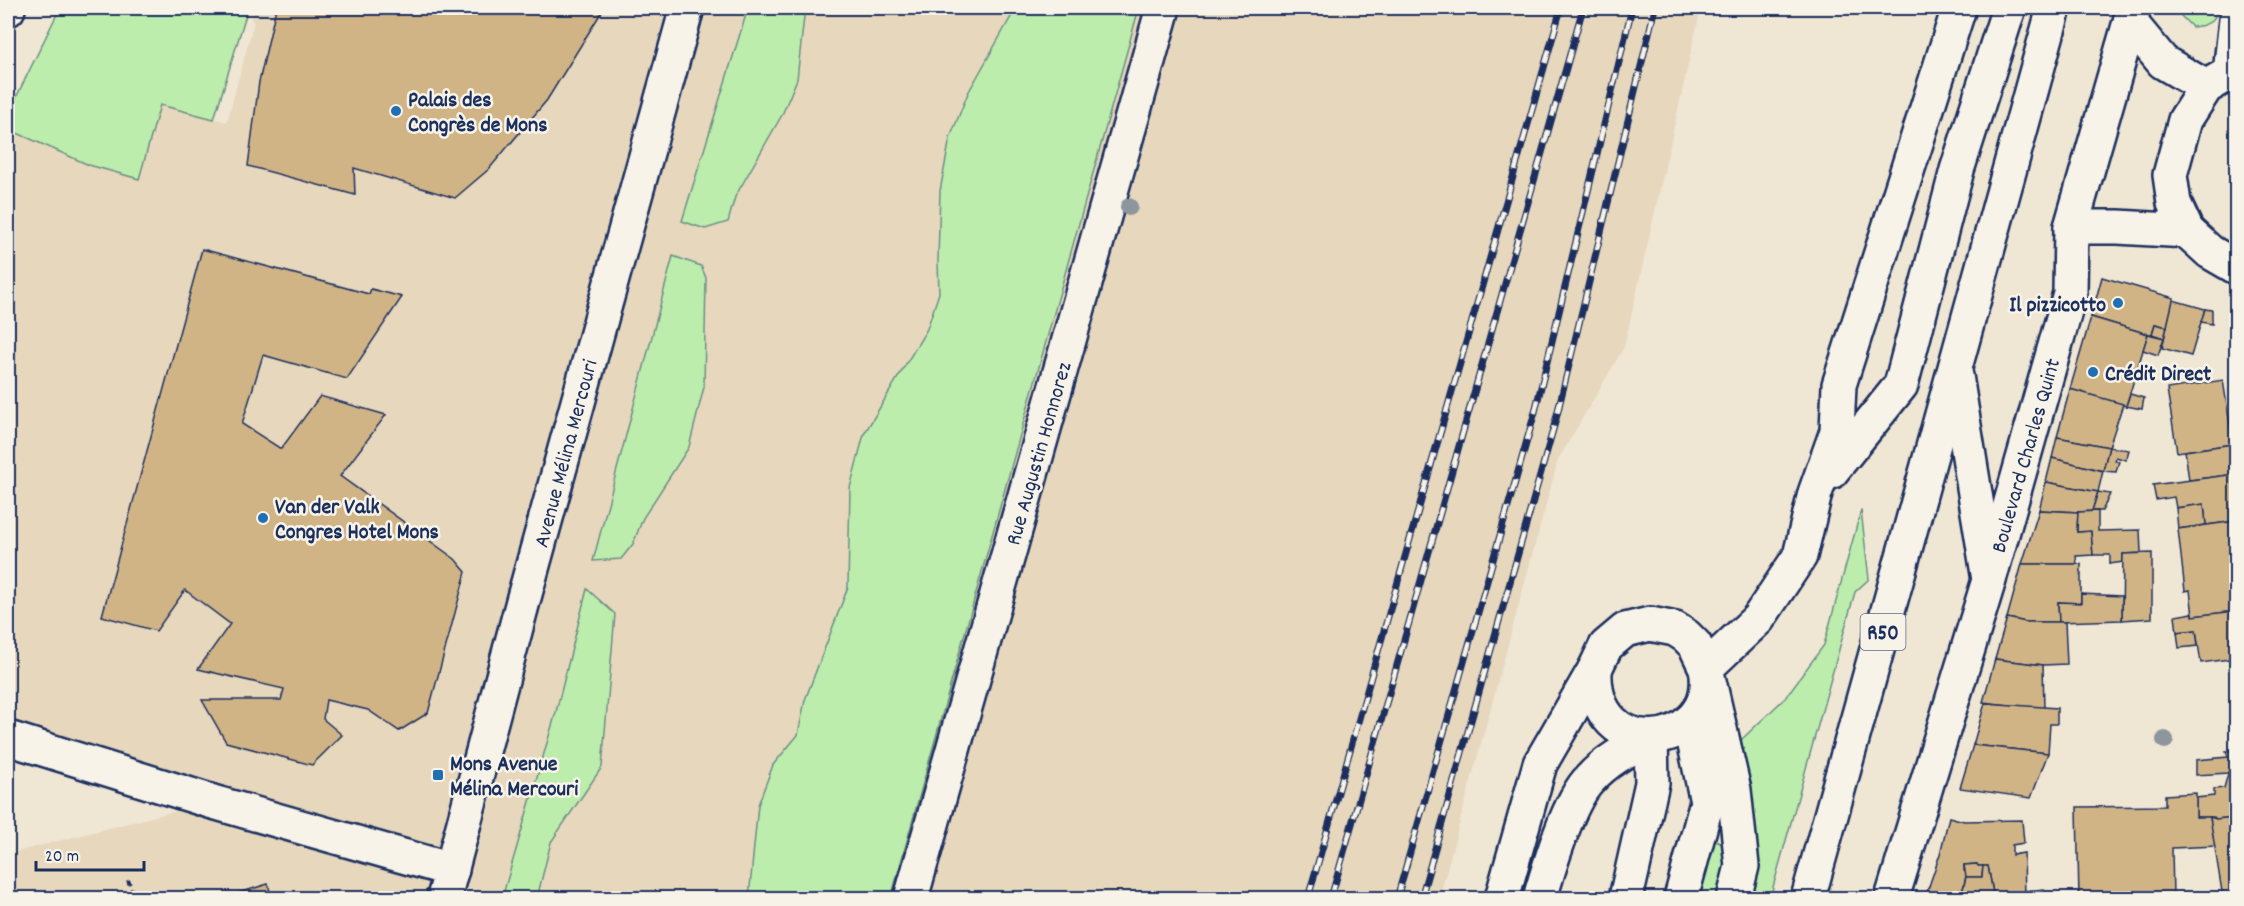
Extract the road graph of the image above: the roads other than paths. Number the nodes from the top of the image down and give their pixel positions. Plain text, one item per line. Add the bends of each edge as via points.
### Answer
1 (687, 8) edge
2 (1163, 8) edge
3 (1959, 8) edge
4 (2009, 8) edge
5 (2054, 8) edge
6 (2132, 15) edge
7 (2236, 20) edge
8 (2224, 78) edge
9 (2071, 227) junction
10 (2187, 231) junction
11 (2236, 267) edge
12 (1954, 365) junction
13 (1815, 493) junction
14 (1989, 580) junction
15 (1706, 668) junction
16 (1595, 669) junction
17 (1690, 721) junction
18 (1651, 737) junction
19 (8, 738) edge
20 (448, 884) edge
21 (911, 898) edge
22 (1502, 898) edge
23 (1540, 898) edge
24 (1626, 898) edge
25 (1681, 898) edge
26 (1734, 898) edge
27 (1808, 898) edge
28 (1892, 898) edge

1 - 20 main road, Avenue Mélina Mercouri
2 - 21 main road, Rue Augustin Honnorez
3 - 13 main road via 1839,385 1836,431
4 - 13 main road via 1957,170 1901,385
5 - 12 main road, R50
6 - 8 main road via 2163,62
6 - 9 main road, Boulevard Charles Quint
7 - 8 main road
8 - 10 main road via 2185,120 2170,176 2174,203
9 - 10 main road
9 - 14 main road, Boulevard Charles Quint via 2070,293
10 - 11 main road via 2210,252
12 - 14 main road
12 - 27 main road, R50
13 - 15 main road via 1800,556 1758,619
14 - 28 main road, Boulevard Charles Quint
15 - 16 main road via 1686,636 1663,625 1650,624 1614,637
15 - 17 main road via 1705,697
15 - 26 main road via 1734,790 1742,866
16 - 18 main road via 1594,686 1607,717 1634,735
16 - 22 main road via 1540,764
17 - 18 main road via 1679,730
17 - 25 main road via 1707,802
18 - 23 main road via 1618,755 1587,781 1568,816
18 - 24 main road via 1652,783
19 - 20 main road via 213,802

